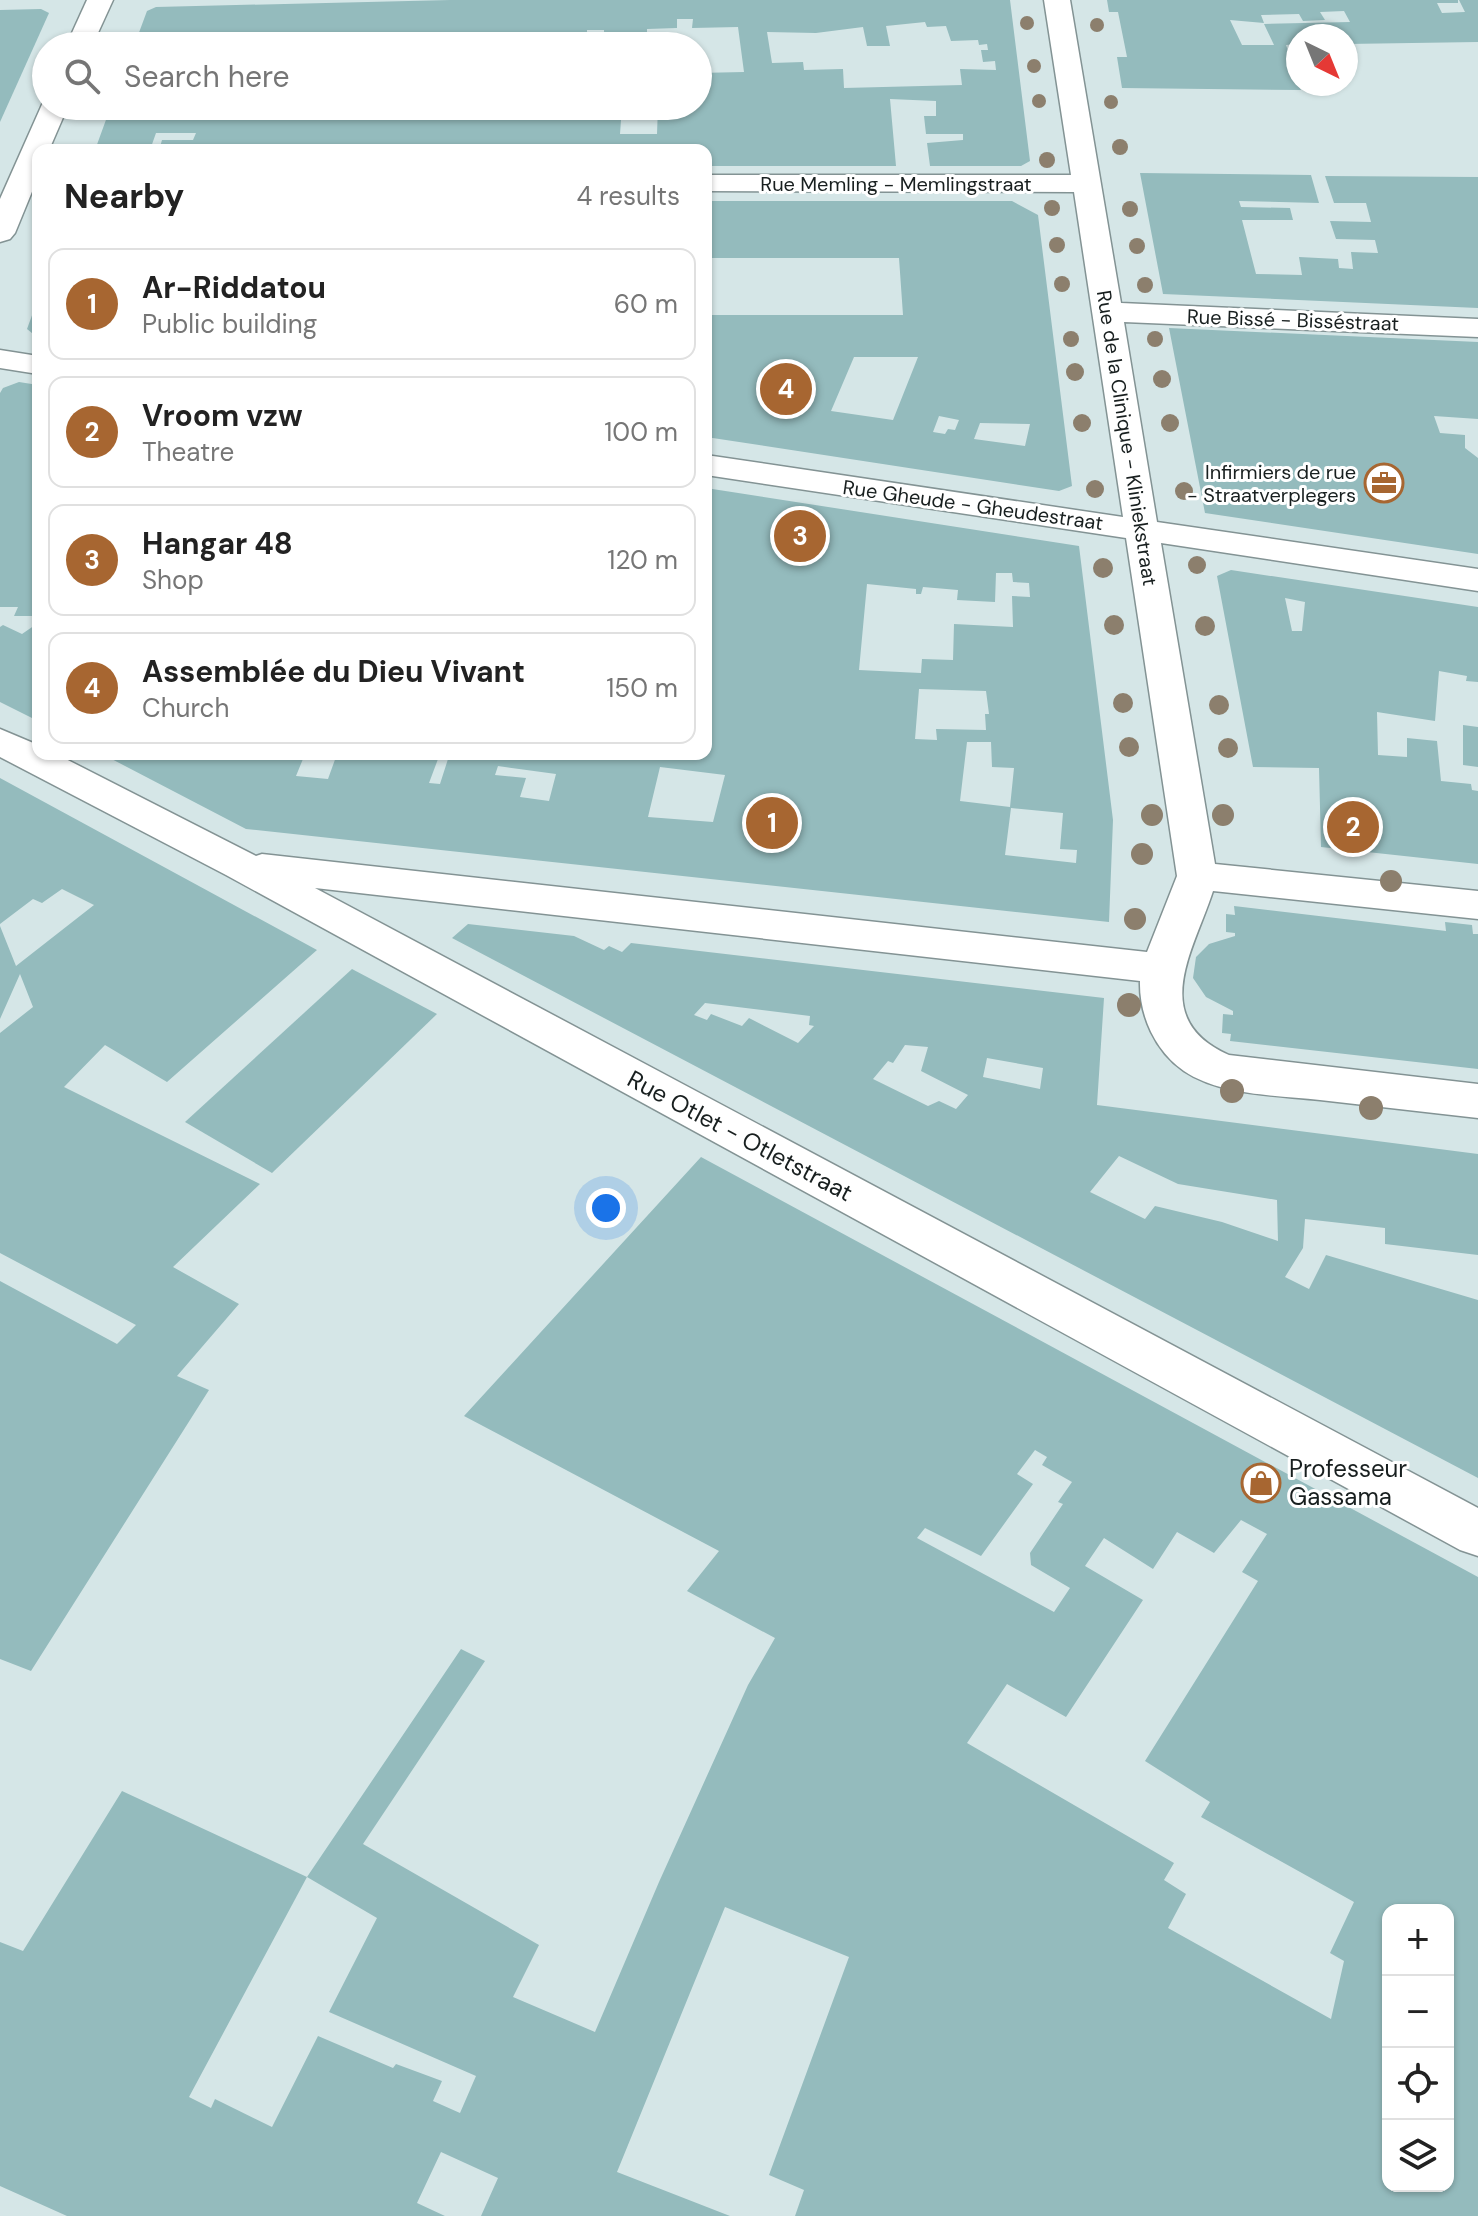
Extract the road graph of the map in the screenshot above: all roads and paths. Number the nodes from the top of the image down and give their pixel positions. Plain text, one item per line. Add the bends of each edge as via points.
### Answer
1 (100, 0) edge
2 (1057, 0) edge
3 (85, 32) edge
4 (50, 120) edge
5 (42, 144) edge
6 (30, 183) edge
7 (712, 183) edge
8 (1085, 184) junction
9 (0, 233) edge
10 (1109, 312) junction
11 (1478, 328) edge
12 (0, 359) edge
13 (32, 364) edge
14 (712, 466) edge
15 (1139, 529) junction
16 (1478, 580) edge
17 (0, 741) edge
18 (32, 758) edge
19 (37, 760) edge
20 (240, 865) junction
21 (1197, 876) junction
22 (1478, 905) edge
23 (1163, 969) junction
24 (1478, 1101) edge
25 (1478, 1534) edge

1 - 3 street
2 - 8 street, Rue de la Clinique - Kliniekstraat
4 - 5 street
6 - 9 street
7 - 8 street, Rue Memling - Memlingstraat
8 - 10 street, Rue de la Clinique - Kliniekstraat
10 - 11 street, Rue Bissé - Bisséstraat
10 - 15 street, Rue de la Clinique - Kliniekstraat
12 - 13 street
14 - 15 street, Rue Gheude - Gheudestraat
15 - 16 street, Rue Gheude - Gheudestraat
15 - 21 street, Rue de la Clinique - Kliniekstraat
17 - 18 street, Rue Otlet - Otletstraat
19 - 20 street, Rue Otlet - Otletstraat
20 - 23 street
20 - 25 street, Rue Otlet - Otletstraat
21 - 22 street
21 - 23 street via 1192,902
23 - 24 street via 1161,1004 1172,1034 1193,1056 1216,1068

